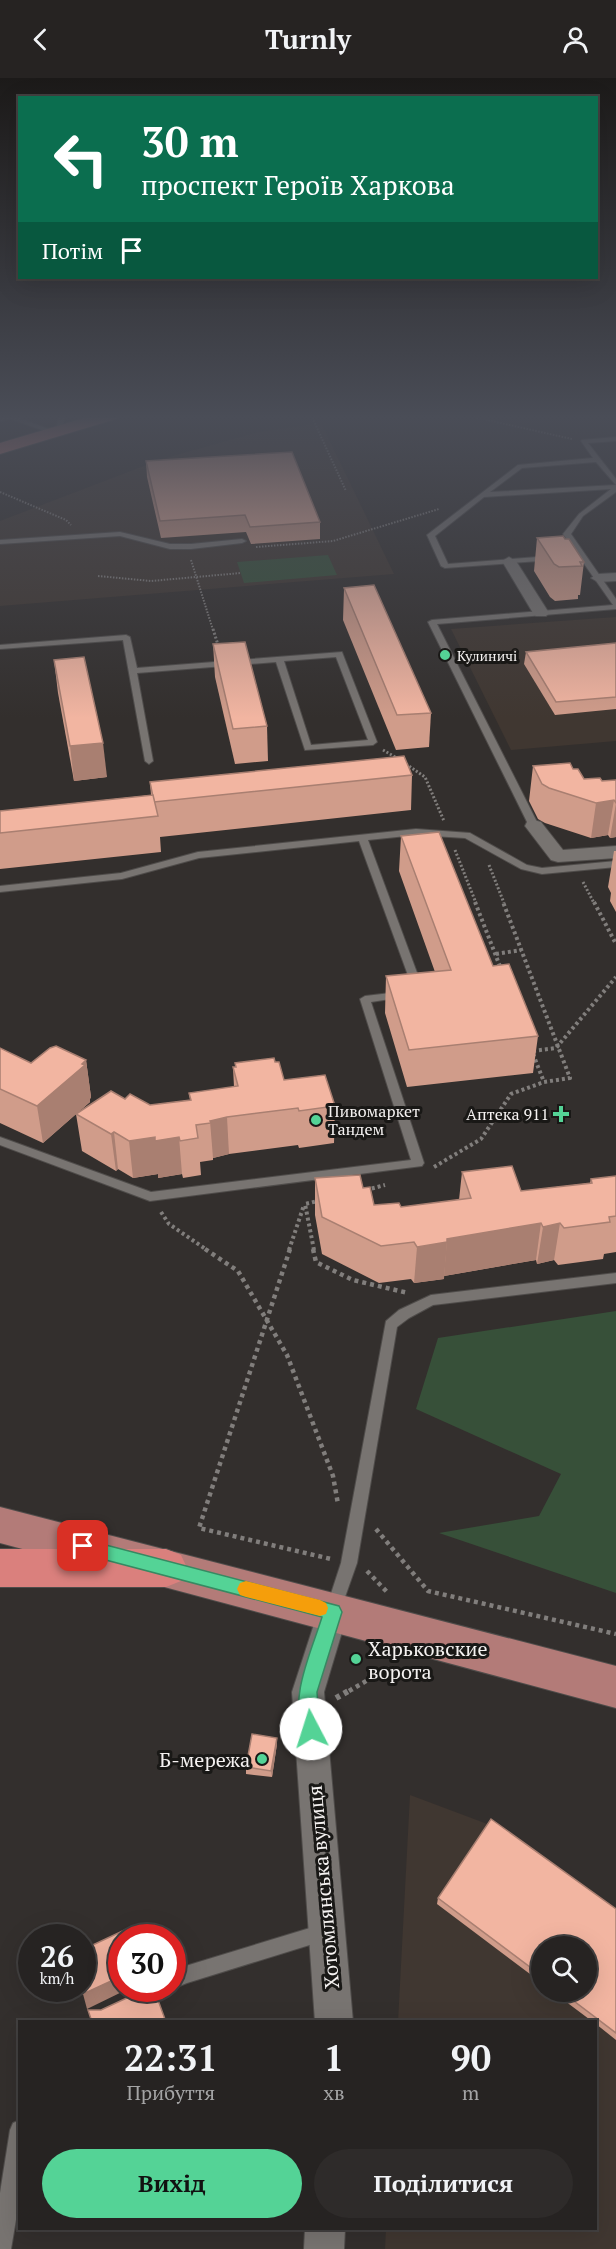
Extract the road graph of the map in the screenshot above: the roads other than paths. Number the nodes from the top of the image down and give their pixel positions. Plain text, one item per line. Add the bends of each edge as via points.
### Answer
1 (455, 516) edge
2 (580, 516) edge
3 (242, 541) road end
4 (0, 542) edge
5 (582, 556) junction
6 (509, 561) junction
7 (616, 577) edge
8 (598, 578) junction
9 (616, 606) edge
10 (541, 613) junction
11 (0, 646) edge
12 (279, 659) junction
13 (133, 671) junction
14 (149, 761) dead end
15 (534, 826) joint
16 (363, 838) junction
17 (616, 852) edge
18 (616, 864) edge
19 (0, 889) edge
20 (0, 1141) edge
21 (616, 1278) edge
22 (0, 1525) edge
23 (0, 1568) edge
24 (165, 1568) junction
25 (333, 1612) junction
26 (616, 1687) edge
27 (327, 1932) junction
28 (186, 1976) edge
29 (334, 2020) edge
30 (18, 2143) edge
31 (325, 2230) edge
32 (2, 2249) edge
33 (324, 2249) edge

1 - 6 lane via 431,535 445,566
2 - 5 lane via 567,534
3 - 4 lane via 161,545 120,534
5 - 6 lane
5 - 8 lane
6 - 10 street
7 - 8 street
8 - 9 lane
9 - 10 lane
10 - 15 lane via 432,622
11 - 13 lane via 126,637
12 - 12 lane via 308,748 372,742 339,654
12 - 13 lane
13 - 14 lane
15 - 17 street via 558,856
16 - 18 lane via 416,832 467,835 524,867 542,871
16 - 19 lane via 198,855 122,876
16 - 20 lane via 419,993 365,999 418,1163 150,1197
21 - 25 lane via 431,1300 391,1325 349,1563
22 - 24 main road
23 - 24 highway
24 - 25 main road
25 - 26 main road
25 - 27 street, Хотомлянська вулиця via 308,1692
27 - 28 lane
27 - 29 street, Хотомлянська вулиця
30 - 32 lane
31 - 33 street

